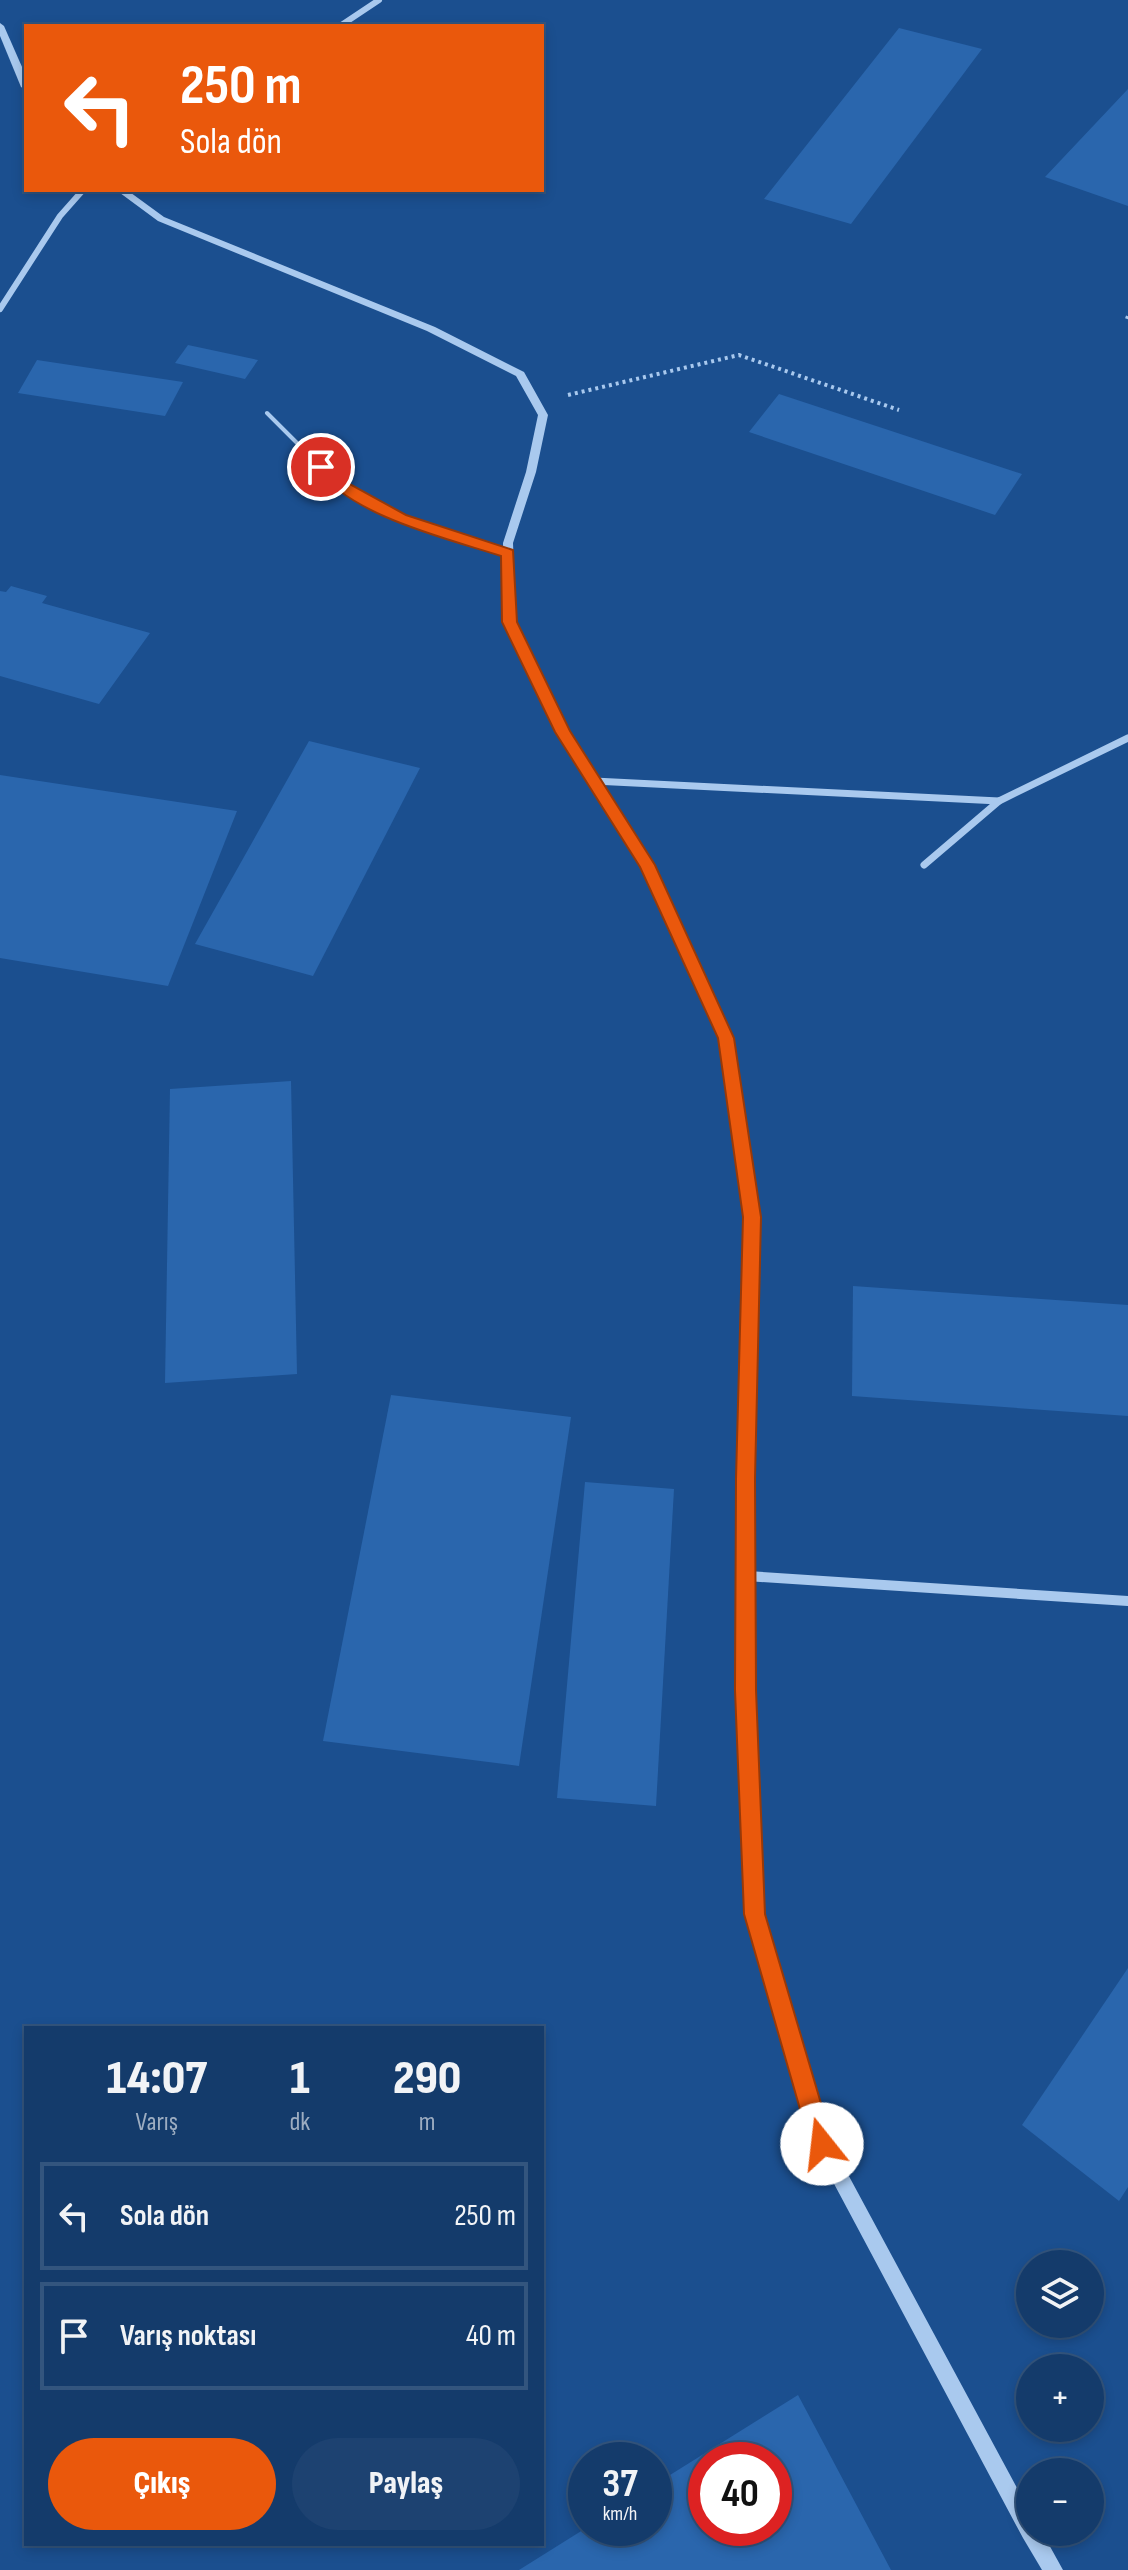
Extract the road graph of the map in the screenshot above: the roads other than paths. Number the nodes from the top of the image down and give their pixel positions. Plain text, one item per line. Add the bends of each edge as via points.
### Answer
1 (379, 0) edge
2 (343, 24) edge
3 (0, 26) edge
4 (24, 82) edge
5 (81, 192) edge
6 (124, 192) edge
7 (0, 309) edge
8 (267, 413) dead end
9 (508, 554) junction
10 (1128, 738) edge
11 (594, 781) junction
12 (999, 801) junction
13 (924, 865) dead end
14 (746, 1576) junction
15 (1128, 1601) edge
16 (1016, 2505) edge
17 (1039, 2546) edge
18 (1053, 2570) edge

1 - 2 street
3 - 4 street
5 - 7 street
6 - 9 street via 161,219 431,329 520,374 543,415
8 - 9 lane via 339,485 401,518
9 - 11 street via 510,622 563,732
10 - 12 street
11 - 12 street
11 - 14 street via 647,865 726,1038 752,1217
12 - 13 street
14 - 15 street
14 - 16 street via 745,1690 755,1914 817,2128
17 - 18 street

